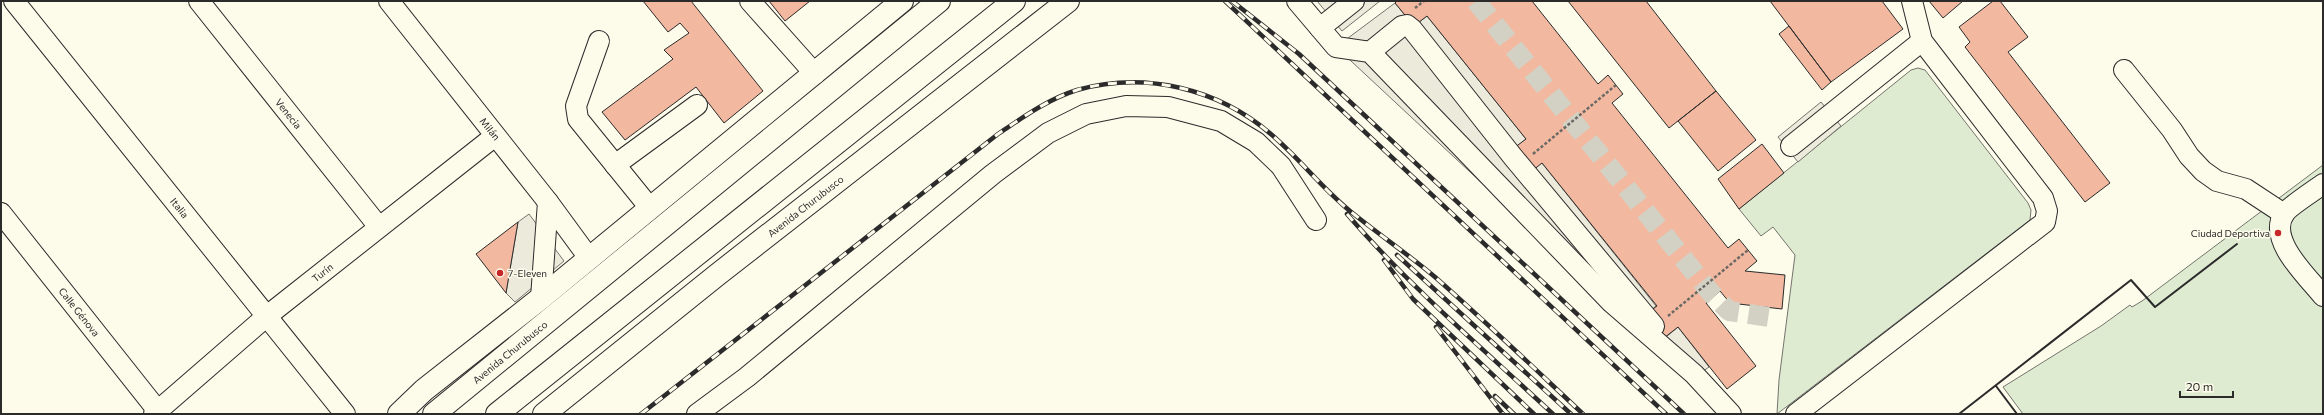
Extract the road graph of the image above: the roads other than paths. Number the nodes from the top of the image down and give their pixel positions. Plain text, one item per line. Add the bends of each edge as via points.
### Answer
1 (14, 1) edge
2 (199, 1) edge
3 (388, 1) edge
4 (750, 1) edge
5 (902, 1) edge
6 (938, 1) edge
7 (1014, 1) edge
8 (1068, 1) edge
9 (1297, 1) edge
10 (1354, 1) edge
11 (1912, 1) edge
12 (1320, 28) junction
13 (599, 41) dead end
14 (1922, 41) junction
15 (1370, 52) junction
16 (2124, 70) dead end
17 (814, 74) junction
18 (697, 105) dead end
19 (495, 136) junction
20 (1791, 146) dead end
21 (1522, 157) junction
22 (615, 165) junction
23 (1489, 177) junction
24 (2323, 184) edge
25 (548, 202) junction
26 (650, 208) junction
27 (1, 213) edge
28 (2284, 214) junction
29 (1316, 220) dead end
30 (379, 227) junction
31 (589, 258) junction
32 (2323, 296) edge
33 (541, 298) junction
34 (267, 316) junction
35 (1694, 374) junction
36 (156, 412) edge
37 (437, 412) edge
38 (345, 414) edge
39 (398, 414) edge
40 (497, 414) edge
41 (544, 414) edge
42 (697, 414) edge
43 (1731, 414) edge
44 (1796, 414) edge

1 - 34 street, Italia
2 - 30 street, Venecia
3 - 19 street, Milán
4 - 17 street
5 - 17 main road
6 - 37 main road, Avenida Churubusco
7 - 40 main road
8 - 41 main road, Avenida Churubusco via 717,275
9 - 12 street
10 - 12 street
11 - 14 street
12 - 15 street via 1336,47
13 - 22 street via 576,106 578,119
14 - 20 street
14 - 44 street via 2043,198 2047,211 2045,222
15 - 21 street via 1407,25
15 - 23 street
16 - 28 street via 2203,171 2217,181 2246,190
17 - 26 main road
18 - 22 street
19 - 25 street, Milán
19 - 30 street, Turín
21 - 23 street
21 - 35 street
22 - 26 street
23 - 35 street via 1612,303
24 - 28 street
25 - 31 street, Milán
25 - 33 street
26 - 31 main road
27 - 36 street, Calle Génova
28 - 32 street via 2279,233 2284,247
29 - 42 street via 1281,166 1256,142 1221,121 1168,107 1126,106 1086,114 1048,134 993,174 748,377
30 - 34 street, Turín
31 - 33 main road
33 - 39 main road via 424,390
34 - 36 street, Turín
34 - 38 street, Italia
35 - 43 street

